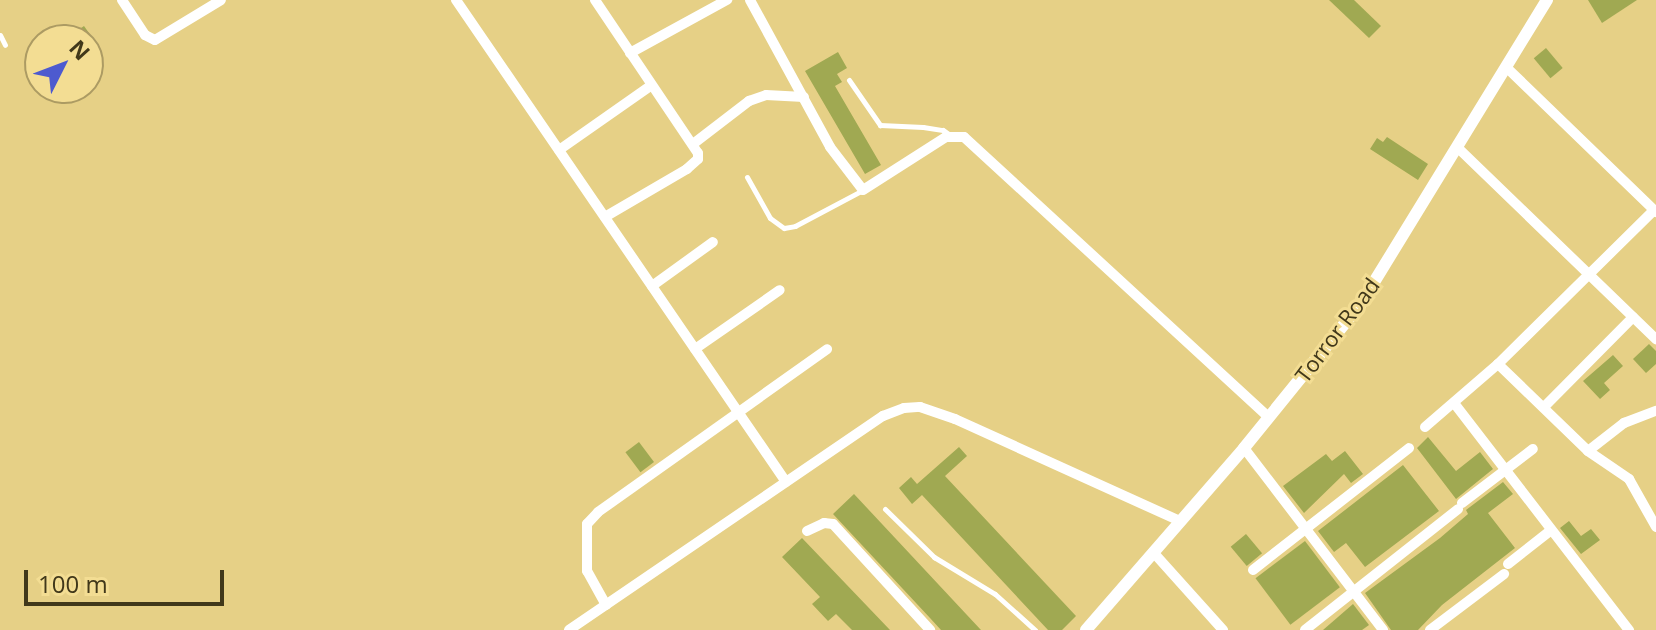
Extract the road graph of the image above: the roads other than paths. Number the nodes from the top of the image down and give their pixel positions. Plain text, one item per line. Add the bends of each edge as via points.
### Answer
1 (122, 0) edge
2 (221, 0) edge
3 (456, 0) edge
4 (595, 0) edge
5 (727, 0) edge
6 (750, 0) edge
7 (1547, 0) edge
8 (0, 35) edge
9 (5, 45) dead end
10 (630, 53) junction
11 (1506, 67) junction
12 (849, 80) dead end
13 (652, 85) junction
14 (804, 97) junction
15 (950, 136) junction
16 (693, 144) junction
17 (1457, 147) junction
18 (559, 150) junction
19 (747, 177) dead end
20 (863, 190) junction
21 (1654, 212) edge
22 (605, 217) junction
23 (713, 242) dead end
24 (1590, 276) junction
25 (652, 286) junction
26 (780, 290) dead end
27 (1633, 317) junction
28 (1656, 339) edge
29 (695, 349) junction
30 (827, 349) dead end
31 (1498, 364) junction
32 (1454, 403) junction
33 (1545, 406) junction
34 (737, 410) junction
35 (1656, 411) edge
36 (1269, 417) junction
37 (1425, 427) dead end
38 (1244, 448) junction
39 (1409, 448) dead end
40 (1533, 449) dead end
41 (1588, 451) junction
42 (1505, 471) junction
43 (786, 482) junction
44 (885, 509) dead end
45 (1180, 521) junction
46 (1656, 527) edge
47 (1306, 528) junction
48 (807, 531) dead end
49 (1550, 531) junction
50 (1153, 552) junction
51 (1253, 570) dead end
52 (1354, 592) junction
53 (606, 605) junction
54 (569, 630) edge
55 (930, 630) edge
56 (1035, 630) edge
57 (1086, 630) edge
58 (1223, 630) edge
59 (1305, 630) edge
60 (1383, 630) edge
61 (1430, 630) edge
62 (1629, 630) edge

1 - 2 street via 145,35 155,40
3 - 18 street
4 - 10 street
5 - 10 street
6 - 14 street
7 - 11 street, Torror Road
8 - 9 lane
10 - 13 street
11 - 17 street, Torror Road
11 - 21 street
12 - 15 lane via 880,125 933,128
13 - 16 street
13 - 18 street
14 - 16 street via 766,95 749,101
14 - 20 street via 830,147
15 - 20 street
15 - 36 street via 975,145
16 - 22 street via 698,153 695,163
17 - 24 street
17 - 36 street, Torror Road via 1360,305
18 - 22 street
19 - 20 lane via 770,218 784,228
21 - 24 street
22 - 25 street
23 - 25 street
24 - 27 street
24 - 31 street
25 - 29 street
26 - 29 street
27 - 28 street
27 - 33 street
29 - 34 street
30 - 34 street
31 - 32 street
31 - 33 street
32 - 37 street
32 - 42 street
33 - 41 street
34 - 43 street
34 - 53 street via 587,524 587,571
35 - 41 street via 1624,423
36 - 38 street, Torror Road
38 - 45 street, Torror Road
38 - 47 street
39 - 47 street
40 - 42 street
41 - 46 street via 1629,479
42 - 49 street
42 - 52 street
43 - 45 street via 883,416 920,407
43 - 53 street
44 - 56 lane via 934,557 995,594
45 - 50 street, Torror Road
47 - 51 street
47 - 52 street
48 - 55 street via 833,524
49 - 61 street
49 - 62 street
50 - 57 street, Torror Road
50 - 58 street
52 - 59 street
52 - 60 street
53 - 54 street

